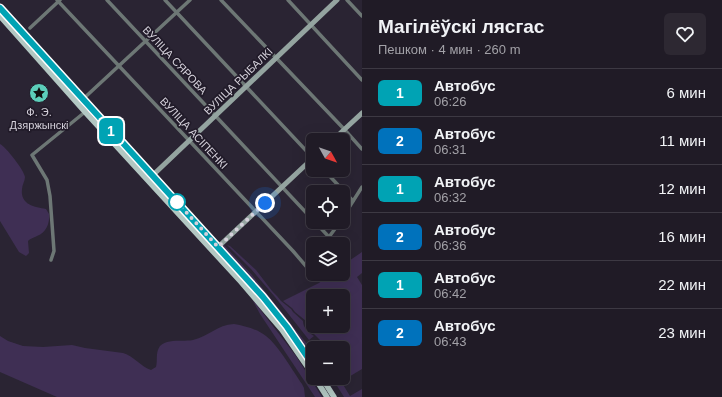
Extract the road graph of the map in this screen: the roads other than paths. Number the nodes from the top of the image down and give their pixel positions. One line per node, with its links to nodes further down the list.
1 (107, 0): 15 (street, ВУЛІЦА СЯРОВА)
2 (165, 0): 10 (street)
3 (190, 0): 10 (street)
4 (222, 0): 16 (street)
5 (288, 0): 13 (street)
6 (337, 0): 13 (street, ВУЛІЦА РЫБАЛКІ)
7 (347, 0): 12 (street)
8 (58, 1): 14 (street); 17 (street, ВУЛІЦА АСІПЕНКІ)
9 (0, 8): 20 (main road)
10 (176, 12): 15 (street); 19 (street)
11 (0, 16): 21 (main road)
12 (362, 16)
13 (311, 25): 16 (street, ВУЛІЦА РЫБАЛКІ); 18 (street)
14 (30, 28)
15 (145, 41): 17 (street); 23 (street, ВУЛІЦА СЯРОВА)
16 (276, 57): 19 (street, ВУЛІЦА РЫБАЛКІ); 24 (street)
17 (119, 66): 20 (street); 26 (street, ВУЛІЦА АСІПЕНКІ)
18 (362, 80)
19 (246, 87): 23 (street, ВУЛІЦА РЫБАЛКІ); 28 (street)
20 (82, 100): 30 (main road)
21 (85, 112): 42 (street); 45 (main road)
22 (362, 113): 24 (street)
23 (215, 116): 26 (street, ВУЛІЦА РЫБАЛКІ); 32 (street, ВУЛІЦА СЯРОВА)
24 (344, 129): 25 (street); 27 (street)
25 (340, 133)
26 (189, 141): 30 (street, ВУЛІЦА РЫБАЛКІ); 36 (street, ВУЛІЦА АСІПЕНКІ)
27 (362, 149)
28 (306, 151)
29 (306, 165): 32 (street)
30 (152, 176): 41 (main road)
31 (331, 177): 34 (street)
32 (282, 187): 36 (street); 37 (street, ВУЛІЦА СЯРОВА)
33 (362, 187): 34 (street)
34 (353, 201): 35 (street)
35 (350, 206)
36 (256, 212): 41 (street); 43 (street, ВУЛІЦА АСІПЕНКІ)
37 (306, 213)
38 (322, 229): 40 (street)
39 (335, 229): 40 (street)
40 (329, 237)
41 (218, 247): 44 (main road)
42 (51, 260)
43 (306, 266)
44 (306, 355)
45 (306, 365)
46 (319, 385): 48 (main road)
47 (326, 385): 49 (main road)
48 (327, 397)
49 (334, 397)

